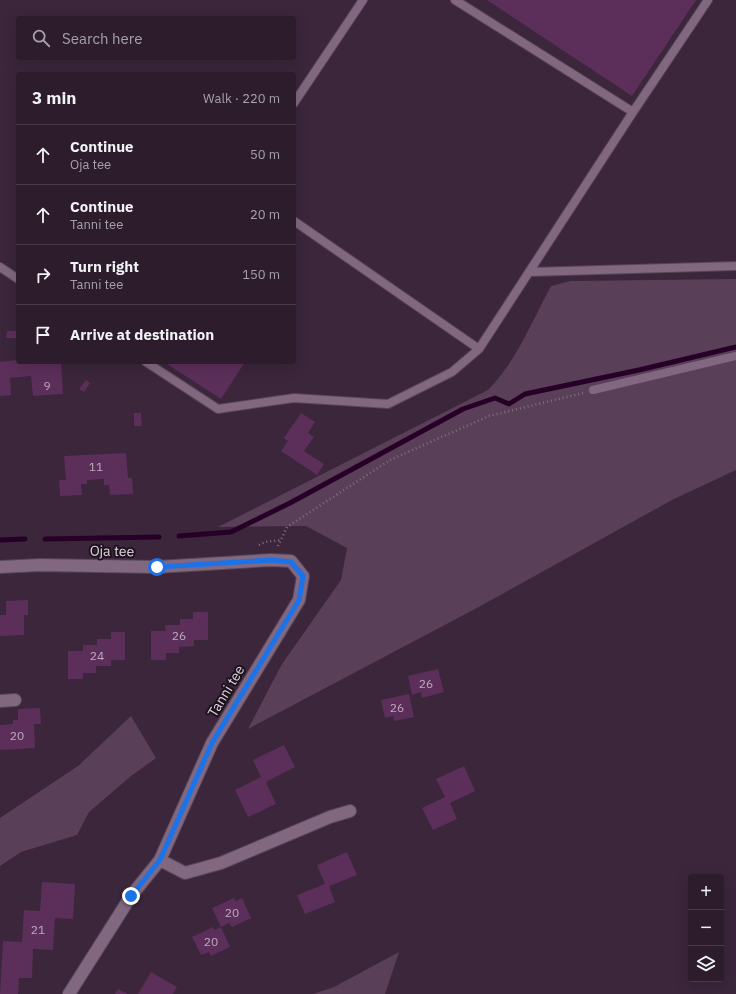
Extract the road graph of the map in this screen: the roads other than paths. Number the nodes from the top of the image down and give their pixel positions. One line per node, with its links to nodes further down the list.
1 (363, 0): 4 (lane)
2 (455, 0): 5 (lane)
3 (708, 0): 5 (lane)
4 (296, 100)
5 (633, 112): 9 (lane)
6 (296, 222): 11 (lane)
7 (736, 266): 9 (lane)
8 (0, 267): 10 (lane)
9 (530, 272): 11 (lane)
10 (16, 278)
11 (480, 349): 13 (lane)
12 (736, 356): 14 (lane)
13 (149, 364)
14 (593, 390)
15 (271, 560): 16 (street, Oja tee); 20 (street, Tanni tee)
16 (0, 567)
17 (15, 700): 18 (street)
18 (0, 701)
19 (350, 811): 20 (street)
20 (160, 860): 21 (street, Tanni tee)
21 (70, 994)

